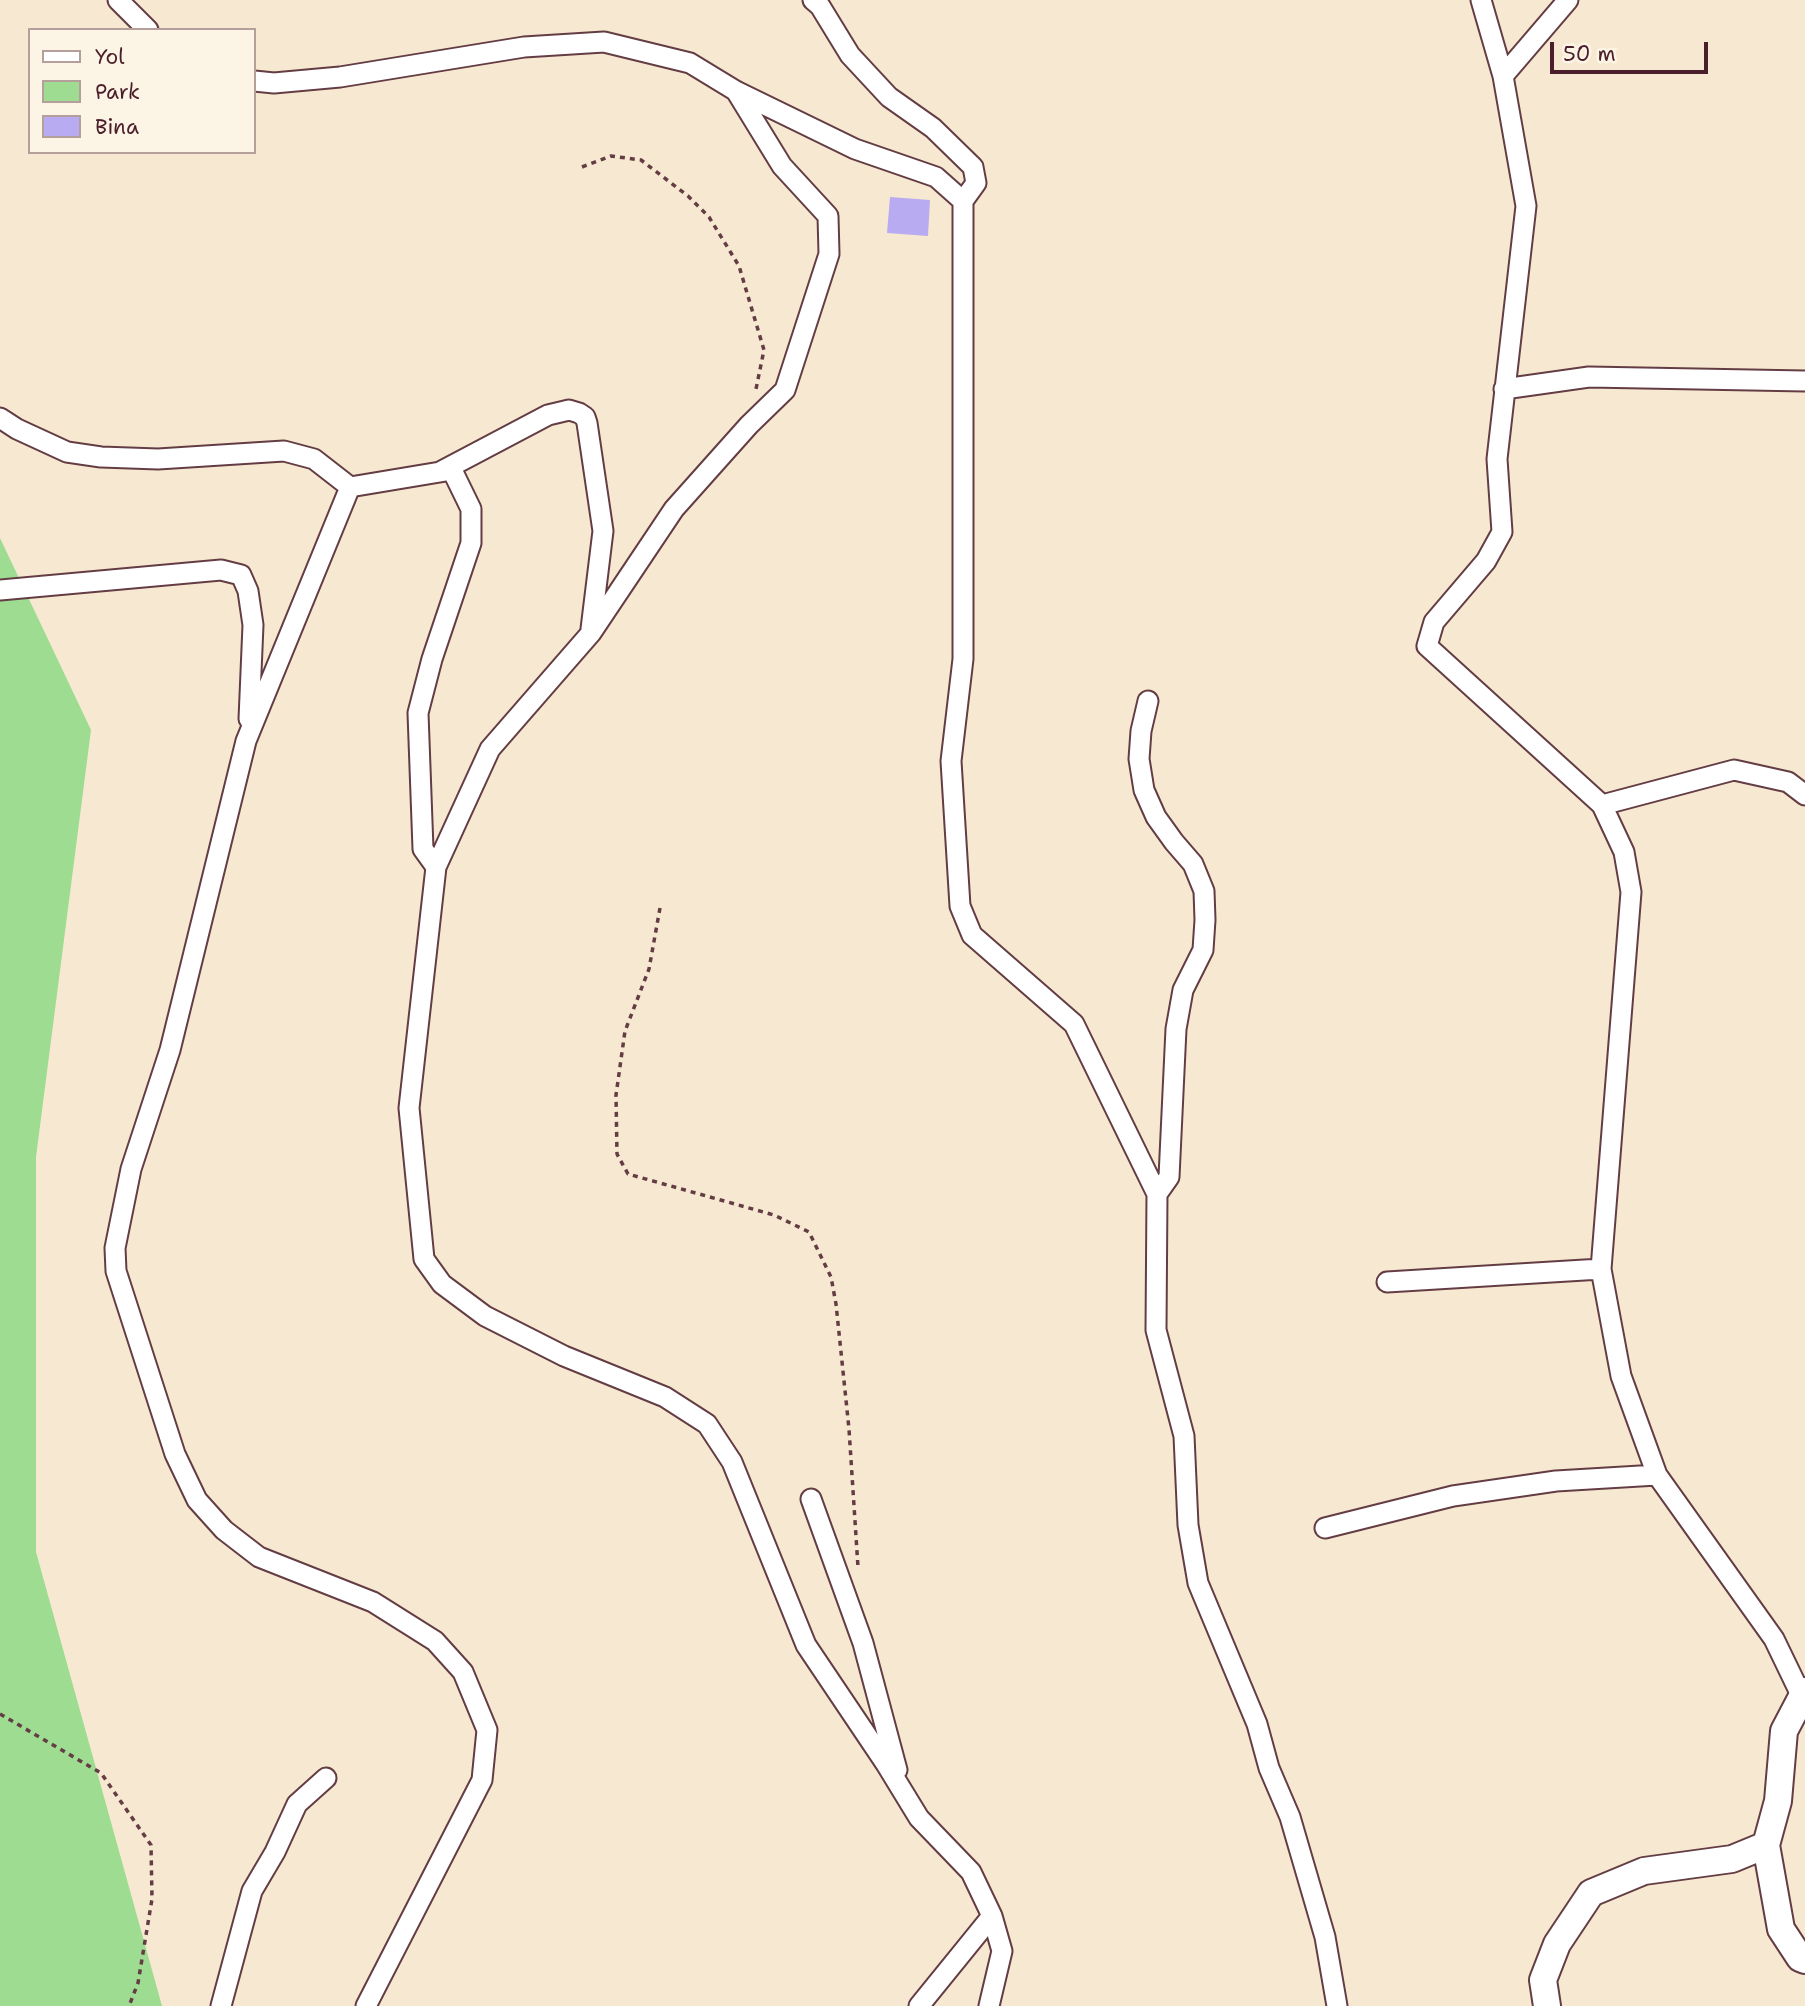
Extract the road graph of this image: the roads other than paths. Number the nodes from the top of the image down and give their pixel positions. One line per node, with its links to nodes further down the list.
1 (118, 0): 5 (street)
2 (813, 0): 9 (street)
3 (1481, 0): 6 (street)
4 (1568, 0): 6 (street)
5 (146, 28)
6 (1503, 76): 11 (street)
7 (256, 82): 8 (street)
8 (736, 91): 9 (street); 16 (street)
9 (963, 201): 22 (street)
10 (1805, 381): 11 (street)
11 (1504, 389): 20 (street)
12 (0, 418): 14 (street)
13 (440, 472): 14 (street); 16 (street); 21 (street)
14 (350, 487): 18 (street)
15 (0, 590): 18 (street)
16 (591, 634): 21 (street)
17 (1148, 701): 22 (street)
18 (249, 734): 35 (street)
19 (1805, 796): 20 (street)
20 (1602, 805): 23 (street)
21 (436, 867): 30 (street)
22 (1157, 1194): 38 (street)
23 (1601, 1269): 24 (street); 25 (street)
24 (1387, 1282)
25 (1657, 1475): 27 (street); 28 (street)
26 (811, 1499): 30 (street)
27 (1325, 1528)
28 (1803, 1694): 31 (street)
29 (326, 1778): 34 (street)
30 (903, 1792): 32 (street)
31 (1766, 1845): 33 (street); 39 (street)
32 (992, 1916): 36 (street); 37 (street)
33 (1805, 1960)
34 (221, 2006)
35 (366, 2006)
36 (919, 2006)
37 (989, 2006)
38 (1337, 2006)
39 (1548, 2006)

